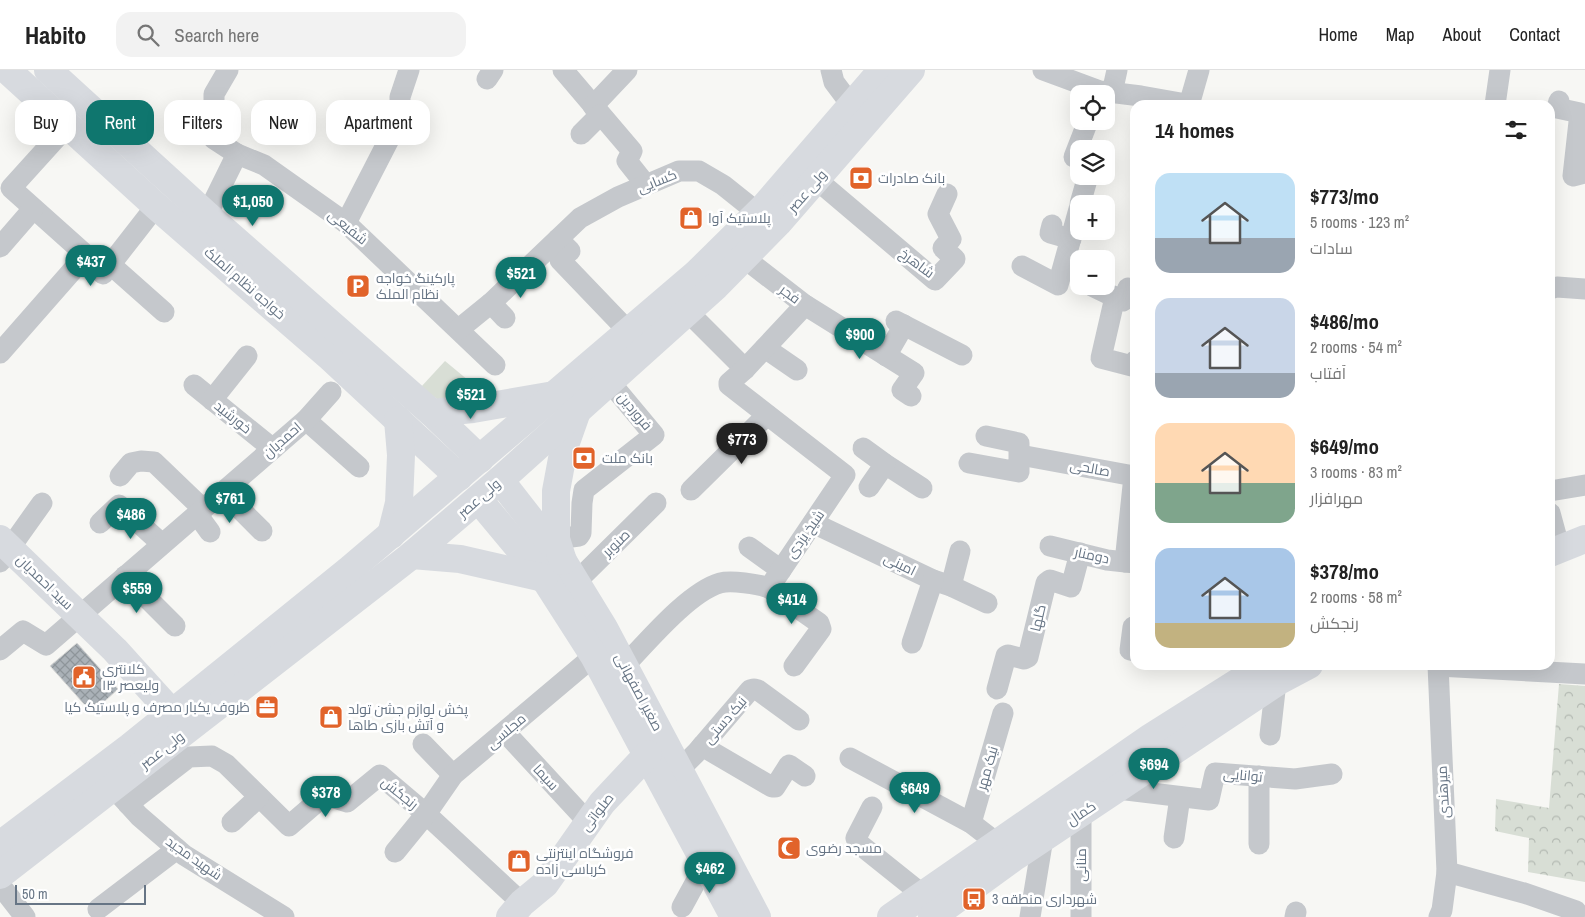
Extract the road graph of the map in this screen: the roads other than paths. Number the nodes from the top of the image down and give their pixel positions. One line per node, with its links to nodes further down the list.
1 (7, 70): 18 (main road, خواجه نظام الملک)
2 (48, 70): 17 (main road, خواجه نظام الملک)
3 (228, 70): 29 (street, شفیعی)
4 (409, 70): 38 (street)
5 (563, 70): 25 (street)
6 (627, 70): 25 (street)
7 (882, 70): 24 (main road, ولی عصر)
8 (912, 70): 31 (main road, ولی عصر)
9 (1043, 70): 14 (street)
10 (1117, 70): 15 (street)
11 (1199, 70): 21 (street)
12 (1500, 70): 22 (street)
13 (832, 76): 24 (street)
14 (1083, 85)
15 (1109, 85)
16 (1115, 94): 20 (street)
17 (78, 97): 19 (main road); 37 (main road, خواجه نظام الملک)
18 (41, 100)
19 (76, 100)
20 (1163, 100)
21 (1191, 100)
22 (1496, 100)
23 (1558, 100): 30 (street)
24 (852, 106): 36 (main road, ولی عصر)
25 (596, 110): 27 (street); 32 (street)
26 (76, 132): 34 (main road, خواجه نظام الملک)
27 (581, 134)
28 (45, 145): 35 (street)
29 (237, 154): 37 (street); 38 (street, شفیعی)
30 (1579, 175)
31 (817, 180): 33 (street, شاهرخ); 44 (main road, ولی عصر)
32 (646, 185): 36 (street, کسایی); 40 (street, کسایی)
33 (947, 194)
34 (156, 206): 45 (street); 75 (main road, خواجه نظام الملک)
35 (33, 209): 42 (street); 43 (street)
36 (758, 213): 55 (main road, ولی عصر)
37 (207, 215): 72 (main road, خواجه نظام الملک)
38 (346, 223): 54 (street, شفیعی)
39 (1052, 225): 41 (street)
40 (558, 239): 54 (street, کسایی); 55 (street)
41 (1070, 239)
42 (0, 248)
43 (86, 256): 45 (street); 57 (street)
44 (744, 258): 51 (street, فجر); 53 (main road, ولی عصر)
45 (111, 265): 52 (street)
46 (1022, 266): 47 (street)
47 (1070, 276)
48 (1555, 287): 49 (street)
49 (1585, 289)
50 (1125, 294): 62 (street)
51 (806, 305): 56 (street); 60 (street, فجر)
52 (164, 312)
53 (688, 312): 63 (street); 65 (main road, ولی عصر)
54 (459, 329): 61 (street, شفیعی)
55 (629, 332): 68 (main road, ولی عصر)
56 (765, 348): 63 (street); 64 (street)
57 (0, 353)
58 (962, 355): 60 (street)
59 (247, 356): 70 (street)
60 (886, 356): 69 (street, فجر)
61 (495, 365)
62 (1130, 365)
63 (745, 369): 73 (street)
64 (797, 370)
65 (610, 381): 71 (main road, ولی عصر); 115 (street, فروردین)
66 (194, 385): 70 (street, خورشید)
67 (331, 392): 74 (street, احمدیان)
68 (554, 395): 72 (main road); 79 (main road, ولی عصر)
69 (911, 396)
70 (212, 400): 77 (street, خورشید)
71 (576, 411): 87 (main road, ولی عصر); 115 (main road)
72 (432, 413): 79 (main road, خواجه نظام الملک)
73 (767, 415): 83 (street); 91 (street)
74 (306, 420): 77 (street, احمدیان); 82 (street)
75 (398, 420): 86 (main road, خواجه نظام الملک); 104 (main road)
76 (986, 436): 78 (street)
77 (273, 448): 93 (street, احمدیان)
78 (1020, 455): 80 (street); 84 (street, صالحی)
79 (480, 459): 86 (main road, ولی عصر); 87 (main road, خواجه نظام الملک)
80 (969, 463)
81 (885, 464): 83 (street, شیخ یزدی); 89 (street); 90 (street)
82 (359, 467)
83 (845, 475): 99 (street, شیخ یزدی)
84 (1130, 475)
85 (120, 476): 97 (street)
86 (459, 478): 94 (main road, خواجه نظام الملک); 104 (main road, ولی عصر)
87 (500, 480): 94 (main road, ولی عصر); 115 (main road, صغیر اصفهانی)
88 (1585, 485): 92 (street)
89 (869, 487)
90 (922, 488)
91 (691, 490)
92 (1555, 490)
93 (223, 492): 97 (street, احمدیان); 101 (street)
94 (478, 499): 113 (main road, ولی عصر); 115 (main road, صغیر اصفهانی)
95 (42, 502): 110 (street)
96 (656, 503): 115 (street, صنوبر)
97 (200, 511): 102 (street); 107 (street, احمدیان)
98 (100, 523): 107 (street)
99 (813, 523): 116 (street, شیخ یزدی); 118 (street, امینی)
100 (1585, 524): 103 (main road)
101 (262, 531)
102 (210, 532)
103 (1555, 533)
104 (391, 535): 134 (main road, ولی عصر)
105 (1555, 535): 106 (main road)
106 (1585, 540)
107 (162, 544): 117 (street, احمدیان)
108 (1050, 546): 112 (street, دومنار)
109 (749, 547): 116 (street)
110 (4, 550): 121 (main road, سید احمدیان)
111 (960, 551): 118 (street)
112 (1080, 553): 114 (street, دومنار); 133 (street, گلها)
113 (412, 555): 115 (main road); 149 (main road, ولی عصر)
114 (1130, 562)
115 (560, 565): 125 (main road, صغیر اصفهانی); 126 (main road, صغیر اصفهانی)
116 (781, 570): 119 (street, شیخ یزدی)
117 (125, 576): 121 (street, احمدیان); 122 (street)
118 (942, 583): 120 (street, امینی); 123 (street)
119 (769, 588): 126 (street); 127 (street)
120 (987, 603)
121 (80, 616): 124 (street, احمدیان); 134 (main road, سید احمدیان)
122 (175, 626)
123 (912, 643)
124 (0, 650)
125 (594, 656): 137 (street, مجلسی); 141 (main road, صغیر اصفهانی)
126 (625, 665): 143 (main road, صغیر اصفهانی)
127 (794, 666)
128 (1284, 670): 132 (main road, کمال)
129 (1438, 670): 166 (street, میرهندی)
130 (1512, 670): 131 (street)
131 (1585, 674)
132 (1259, 675): 138 (street); 148 (main road, کمال); 160 (main road, کمال)
133 (997, 689)
134 (172, 713): 162 (main road, ولی عصر)
135 (1003, 713): 157 (street, نیک مهر)
136 (798, 720): 140 (street, نیک دستی)
137 (505, 732): 145 (street, مجلسی); 156 (street, سیما)
138 (1270, 734)
139 (423, 744): 145 (street)
140 (702, 746): 143 (street, نیک دستی); 146 (street)
141 (648, 754): 156 (main road, صلواتی); 165 (main road, صغیر اصفهانی)
142 (850, 758): 157 (street)
143 (679, 770): 177 (main road, صغیر اصفهانی)
144 (1332, 774): 147 (street, توانایی)
145 (453, 775): 154 (street, مجلسی)
146 (804, 776)
147 (1259, 776): 150 (street, توانایی); 161 (street)
148 (1118, 788): 150 (street, توانایی); 153 (main road, کمال)
149 (121, 796): 151 (street, رنجکش); 163 (street, شهید مجید); 167 (main road, ولی عصر)
150 (1180, 796): 159 (street)
151 (259, 797): 154 (street, رنجکش); 155 (street)
152 (872, 807): 172 (street)
153 (1081, 812): 158 (main road, کمال); 180 (street, منانی)
154 (426, 814): 164 (street, مجلسی); 171 (street, رنجکش)
155 (232, 822)
156 (588, 822): 171 (main road, صلواتی)
157 (971, 823): 160 (street)
158 (1043, 838): 172 (main road, کمال); 179 (street)
159 (1174, 838)
160 (997, 843): 172 (main road, کمال)
161 (1259, 844)
162 (0, 845)
163 (177, 849): 170 (street); 174 (street, شهید مجید)
164 (395, 852)
165 (706, 863): 169 (street); 176 (main road, صغیر اصفهانی)
166 (1447, 872): 173 (street); 181 (street, میرهندی)
167 (0, 875)
168 (0, 885): 175 (street)
169 (682, 907)
170 (98, 909)
171 (516, 910)
172 (938, 910): 178 (main road, کمال)
173 (1576, 911)
174 (276, 915)
175 (25, 917)
176 (734, 917)
177 (756, 917)
178 (891, 917)
179 (1030, 917)
180 (1081, 917)
181 (1439, 917)

